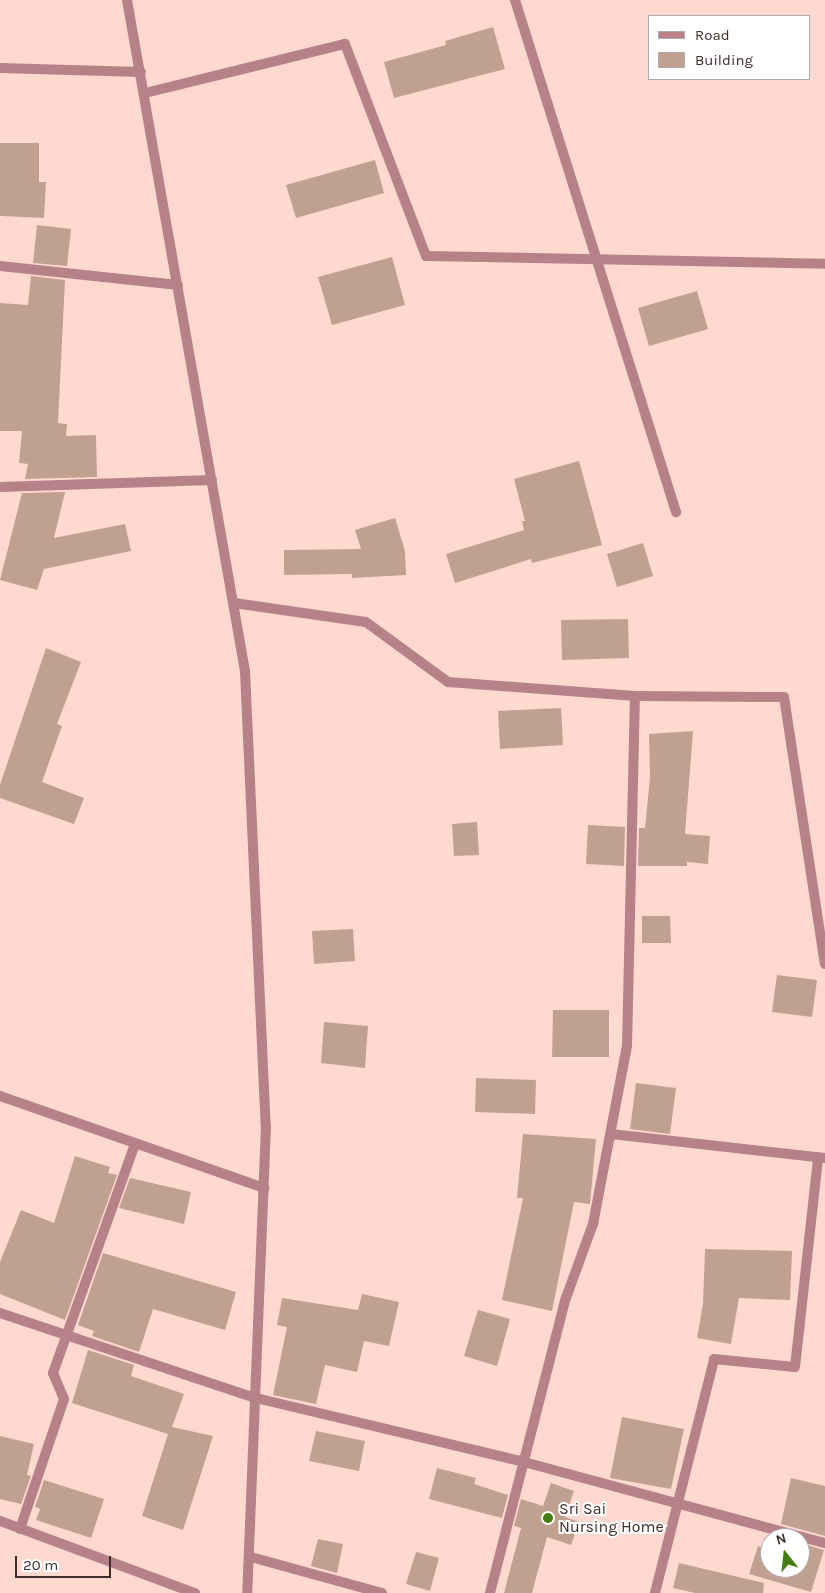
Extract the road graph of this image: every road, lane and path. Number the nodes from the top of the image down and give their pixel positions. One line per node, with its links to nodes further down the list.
1 (127, 0): 4 (street)
2 (515, 0): 6 (street)
3 (0, 68): 4 (street)
4 (141, 72): 5 (street)
5 (145, 93): 6 (street); 9 (street)
6 (597, 260): 7 (street); 12 (street)
7 (825, 264)
8 (0, 266): 9 (street)
9 (178, 285): 10 (street)
10 (212, 480): 11 (street); 13 (street)
11 (0, 486)
12 (676, 512)
13 (234, 603): 14 (street); 20 (street)
14 (635, 696): 15 (street); 17 (street)
15 (825, 964)
16 (0, 1096): 18 (street)
17 (611, 1134): 19 (street); 24 (street)
18 (135, 1144): 20 (street); 22 (street)
19 (821, 1158): 25 (street)
20 (264, 1188): 23 (street)
21 (0, 1314): 22 (street)
22 (67, 1336): 23 (street); 27 (street)
23 (256, 1398): 24 (street); 29 (street)
24 (524, 1462): 25 (street); 33 (street)
25 (677, 1502): 28 (street); 34 (street)
26 (0, 1521): 27 (street)
27 (20, 1528): 30 (street)
28 (825, 1543)
29 (251, 1557): 31 (street); 32 (street)
30 (194, 1593)
31 (247, 1593)
32 (382, 1593)
33 (490, 1593)
34 (654, 1593)

